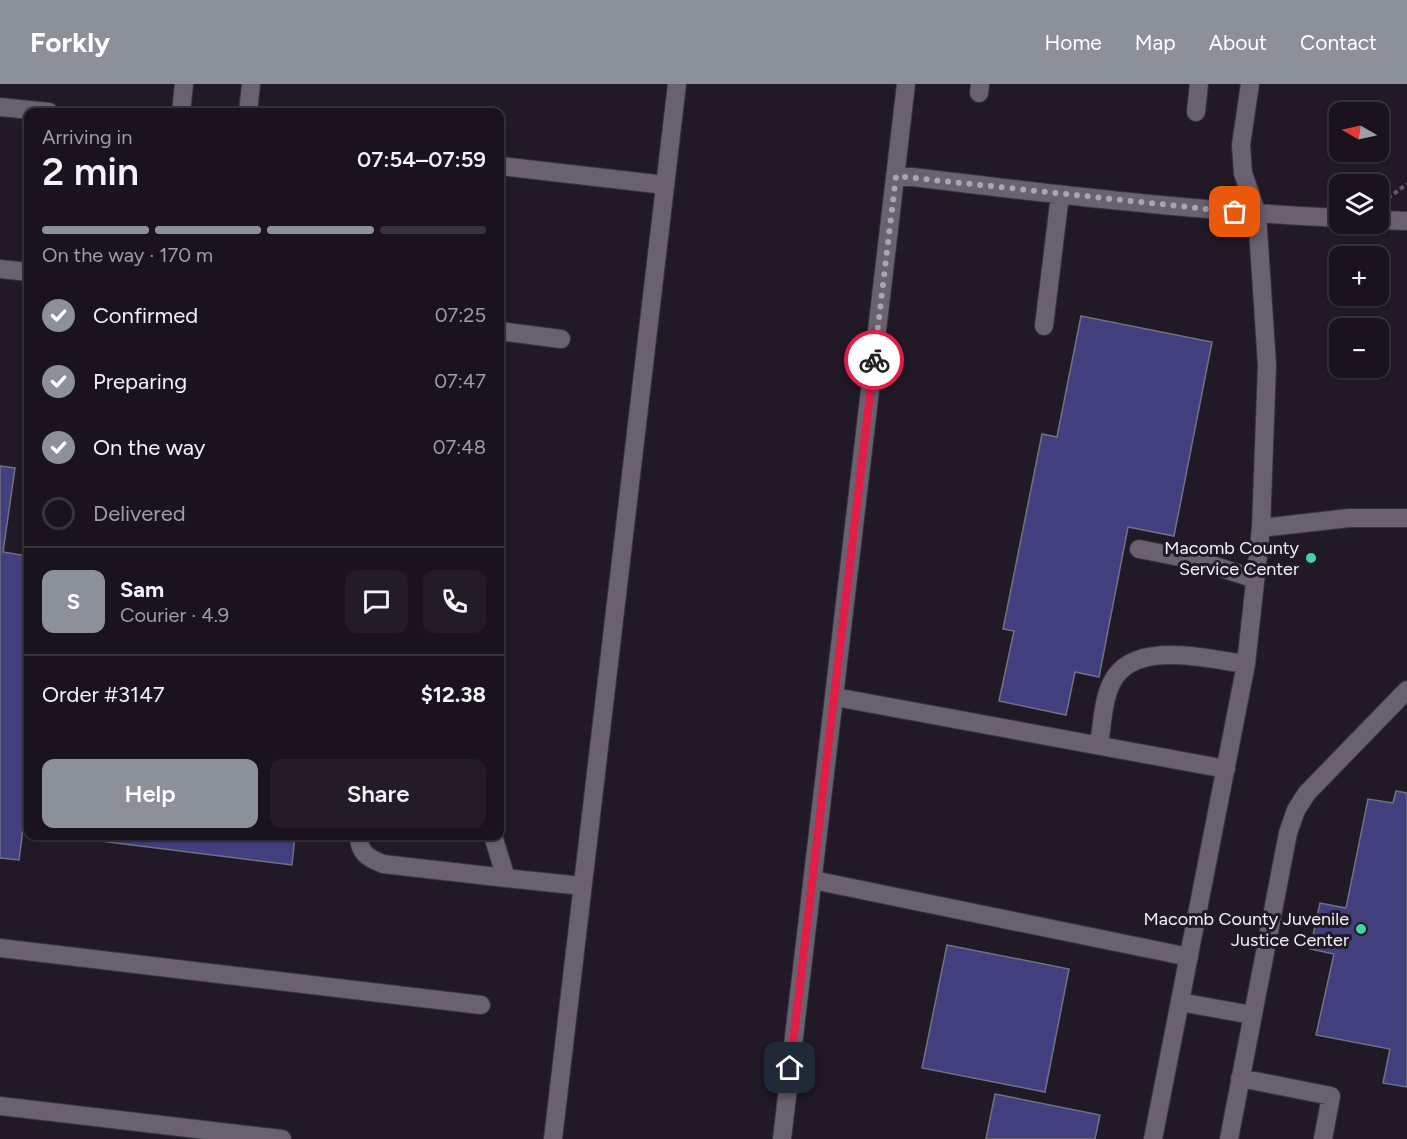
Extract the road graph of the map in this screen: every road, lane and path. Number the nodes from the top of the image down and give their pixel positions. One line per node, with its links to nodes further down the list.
1 (184, 84): 8 (street)
2 (251, 84): 9 (street)
3 (677, 84): 15 (street)
4 (906, 84): 13 (street)
5 (1198, 84): 11 (street)
6 (1250, 84): 18 (street)
7 (0, 107): 10 (street)
8 (181, 108)
9 (248, 108)
10 (24, 109)
11 (1196, 112)
12 (504, 166): 15 (street)
13 (896, 176): 16 (street); 33 (street)
14 (1407, 184): 17 (path)
15 (665, 185): 40 (street)
16 (1060, 195): 18 (street); 24 (street)
17 (1389, 198)
18 (1257, 214): 19 (street); 28 (street)
19 (1329, 217)
20 (1389, 220): 21 (street)
21 (1407, 221)
22 (0, 269): 23 (street)
23 (24, 272)
24 (1044, 326)
25 (504, 332): 26 (street)
26 (561, 339)
27 (1407, 518): 28 (street)
28 (1261, 528): 30 (street)
29 (1139, 549): 30 (street)
30 (1255, 579): 31 (street)
31 (1246, 664): 34 (street); 35 (street)
32 (1407, 690): 45 (street)
33 (835, 697): 34 (street); 39 (street)
34 (1099, 745): 35 (street)
35 (1226, 769): 42 (street)
36 (359, 840): 38 (street)
37 (494, 840): 38 (street)
38 (506, 878): 40 (street)
39 (813, 880): 42 (street); 51 (street)
40 (582, 886): 50 (street)
41 (0, 948): 44 (street)
42 (1189, 957): 43 (street)
43 (1180, 1002): 45 (street); 52 (street)
44 (481, 1005)
45 (1252, 1015): 46 (street)
46 (1240, 1078): 53 (street); 54 (street)
47 (0, 1106): 48 (street)
48 (243, 1137): 49 (street)
49 (282, 1139)
50 (553, 1139)
51 (782, 1139)
52 (1153, 1139)
53 (1229, 1139)
54 (1323, 1139)

